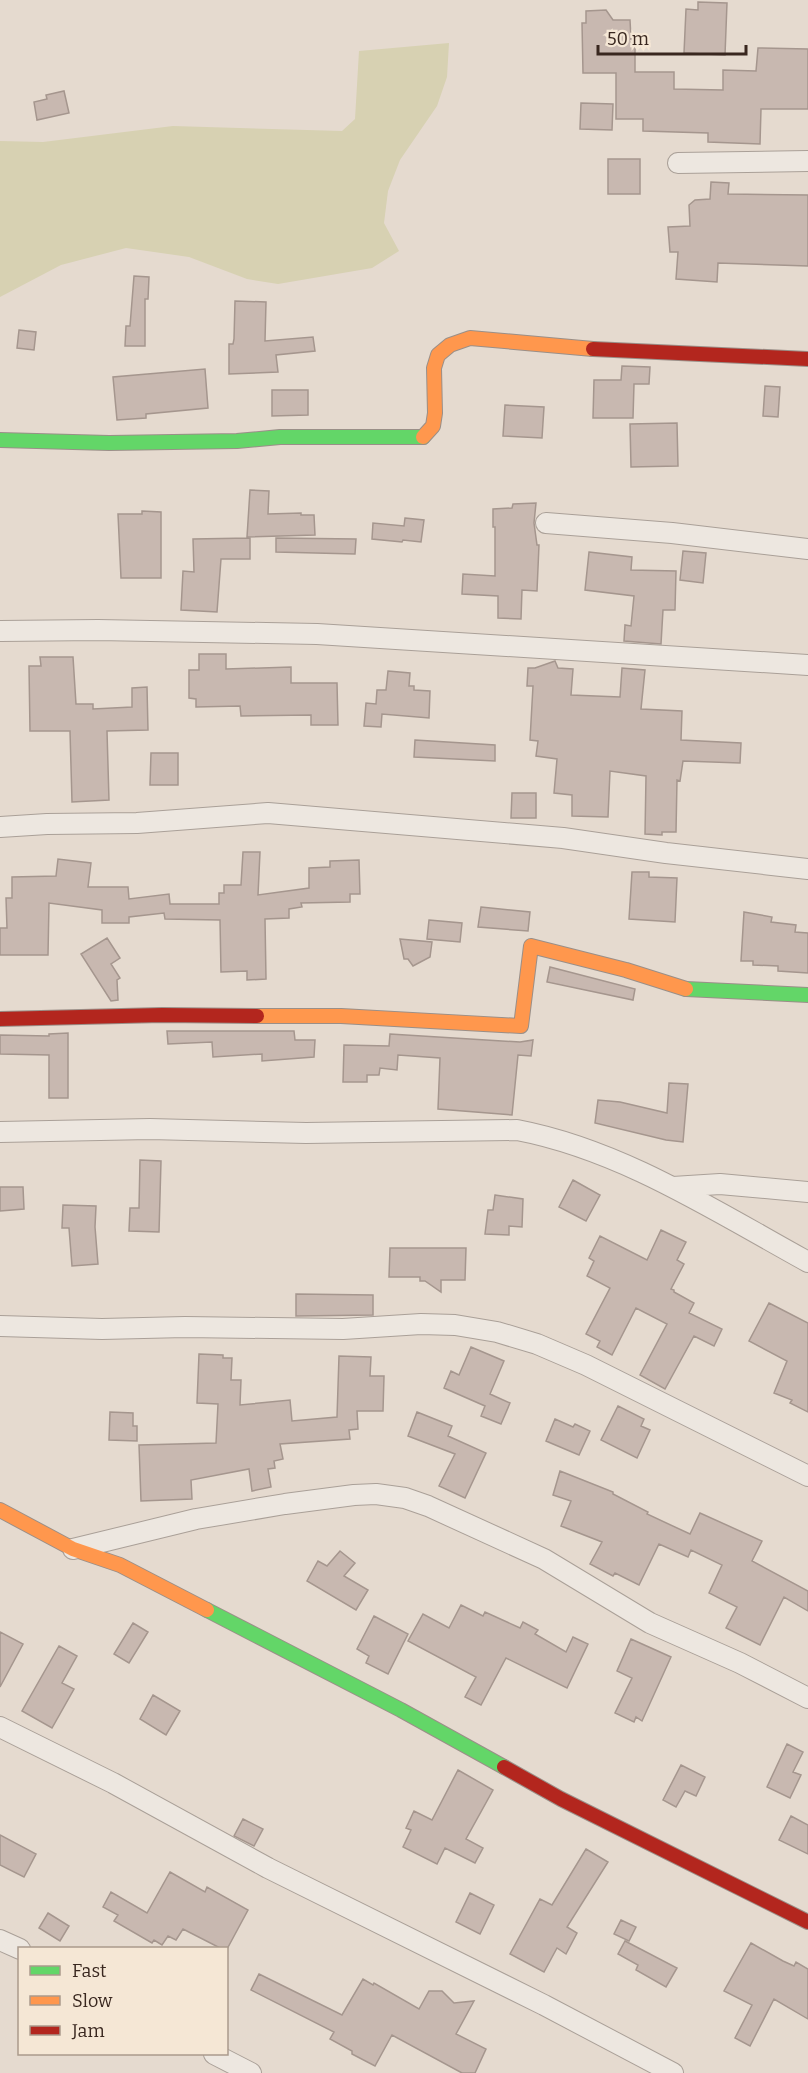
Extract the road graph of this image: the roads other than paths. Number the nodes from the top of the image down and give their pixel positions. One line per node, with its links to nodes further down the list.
1 (808, 161): 2 (street)
2 (678, 163)
3 (808, 358): 4 (street)
4 (0, 440)
5 (546, 523): 6 (street)
6 (808, 549)
7 (0, 631): 8 (street)
8 (808, 665)
9 (0, 827): 10 (street)
10 (808, 869)
11 (808, 996): 12 (street)
12 (0, 1019)
13 (0, 1132): 14 (street)
14 (673, 1187): 15 (street); 16 (street)
15 (808, 1192)
16 (808, 1262)
17 (0, 1326): 18 (street)
18 (808, 1476)
19 (0, 1510): 20 (street)
20 (74, 1549): 21 (street); 23 (street)
21 (808, 1698)
22 (0, 1727): 28 (street)
23 (808, 1922)
24 (0, 1940): 25 (street)
25 (18, 1948)
26 (216, 2055): 27 (street)
27 (251, 2073)
28 (673, 2073)

